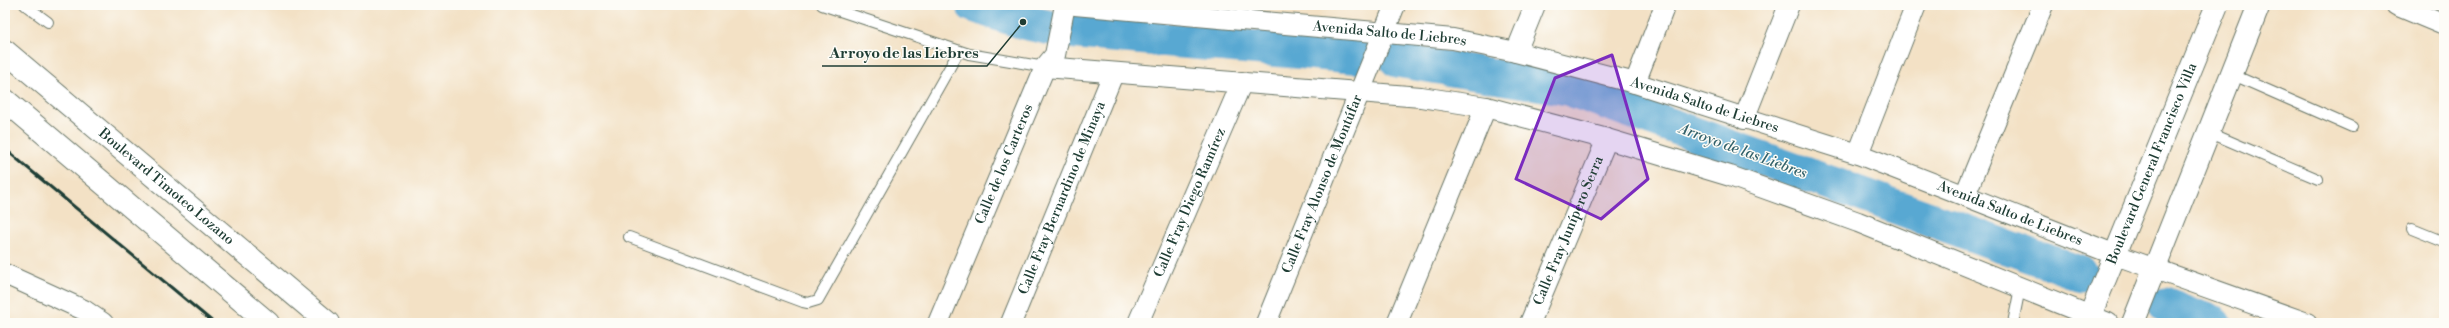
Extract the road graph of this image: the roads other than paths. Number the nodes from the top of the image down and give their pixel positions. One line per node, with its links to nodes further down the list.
1 (25, 5): 15 (lane)
2 (822, 5): 19 (lane)
3 (1395, 5): 17 (street, Calle Fray Alonso de Montúfar)
4 (1535, 5): 20 (street)
5 (1665, 5): 25 (street)
6 (1789, 5): 29 (street)
7 (1916, 5): 33 (street)
8 (2043, 5): 35 (street)
9 (2217, 5): 39 (main road, Boulevard General Francisco Villa)
10 (2260, 5): 23 (main road)
11 (2396, 5): 16 (street)
12 (1145, 8): 13 (street, Avenida Salto de Liebres); 14 (street, Avenida Salto de Liebres)
13 (1067, 9): 21 (street, Calle de los Carteros)
14 (1272, 14): 17 (street, Avenida Salto de Liebres)
15 (48, 22)
16 (2444, 25)
17 (1381, 39): 20 (street, Avenida Salto de Liebres); 26 (street, Calle Fray Alonso de Montúfar)
18 (5, 51): 47 (main road, Boulevard Timoteo Lozano)
19 (959, 51): 21 (lane); 37 (lane)
20 (1516, 52): 25 (street, Avenida Salto de Liebres)
21 (1050, 61): 22 (street); 48 (street, Calle de los Carteros)
22 (1113, 74): 24 (street); 49 (street, Calle Fray Bernardino de Minaya)
23 (2231, 74): 30 (lane); 31 (main road)
24 (1242, 82): 26 (street); 50 (street, Calle Fray Diego Ramírez)
25 (1635, 83): 29 (street, Avenida Salto de Liebres)
26 (1363, 88): 28 (street); 51 (street, Calle Fray Alonso de Montúfar)
27 (5, 100): 46 (main road)
28 (1486, 107): 32 (street); 52 (street)
29 (1744, 119): 33 (street, Avenida Salto de Liebres)
30 (2352, 127)
31 (2208, 132): 34 (lane); 41 (main road)
32 (1607, 140): 42 (street); 53 (street, Calle Fray Junípero Serra)
33 (1858, 154): 35 (street, Avenida Salto de Liebres)
34 (2318, 179)
35 (1965, 195): 39 (street, Avenida Salto de Liebres)
36 (2412, 229): 38 (lane)
37 (629, 237)
38 (2444, 242)
39 (2113, 262): 41 (street, Avenida Salto de Liebres); 43 (main road, Boulevard General Francisco Villa)
40 (5, 274): 45 (street)
41 (2152, 275): 44 (main road); 55 (street, Avenida Salto de Liebres)
42 (2020, 288): 43 (street); 54 (lane)
43 (2095, 316)
44 (2134, 322)
45 (103, 323)
46 (268, 323)
47 (328, 323)
48 (938, 323)
49 (1011, 323)
50 (1138, 323)
51 (1266, 323)
52 (1397, 323)
53 (1530, 323)
54 (2013, 323)
55 (2307, 323)

